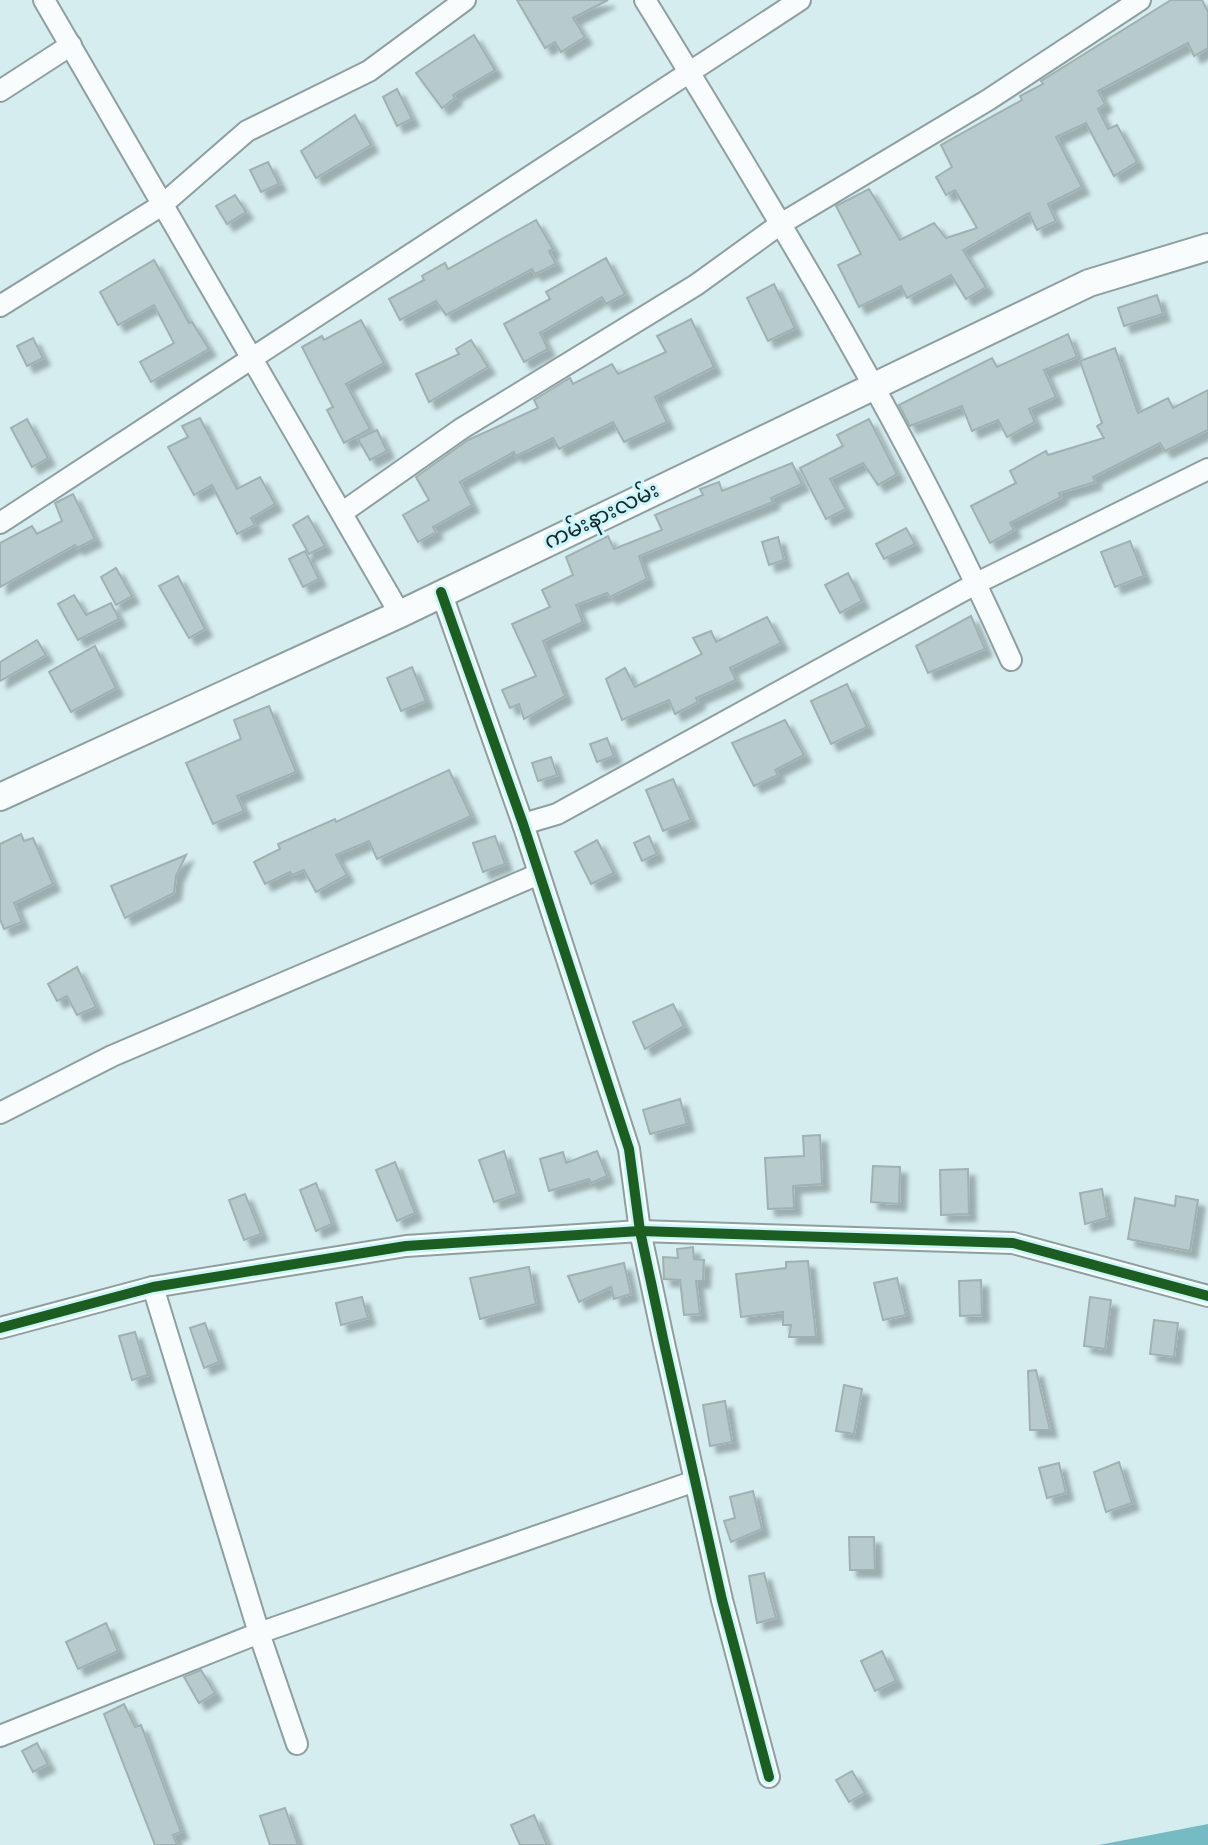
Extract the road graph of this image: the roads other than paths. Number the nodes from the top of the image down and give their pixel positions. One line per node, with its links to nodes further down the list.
1 (44, 0): 6 (street)
2 (465, 0): 9 (street)
3 (645, 0): 7 (street)
4 (800, 0): 7 (street)
5 (1140, 0): 10 (street)
6 (71, 45): 8 (street); 9 (street)
7 (689, 71): 10 (street); 13 (street)
8 (0, 91)
9 (162, 205): 12 (street); 13 (street)
10 (779, 225): 14 (street); 16 (street)
11 (1208, 247): 14 (main road, ကမ်းနားလမ်း)
12 (0, 306)
13 (255, 359): 16 (street); 17 (street)
14 (873, 384): 18 (street); 19 (main road, ကမ်းနားလမ်း)
15 (1208, 469): 18 (street)
16 (343, 512): 20 (street)
17 (0, 523)
18 (977, 583): 21 (street); 23 (street)
19 (441, 592): 20 (main road, ကမ်းနားလမ်း); 23 (street)
20 (400, 614): 22 (main road, ကမ်းနားလမ်း)
21 (1011, 660)
22 (0, 797)
23 (523, 824): 24 (street)
24 (539, 874): 25 (street); 26 (street)
25 (0, 1113)
26 (640, 1231): 27 (street); 28 (street); 30 (street)
27 (153, 1287): 29 (street); 31 (street)
28 (1208, 1296)
29 (0, 1328)
30 (695, 1481): 31 (street); 34 (street)
31 (259, 1633): 32 (street); 33 (street)
32 (0, 1736)
33 (297, 1744)
34 (769, 1777)

